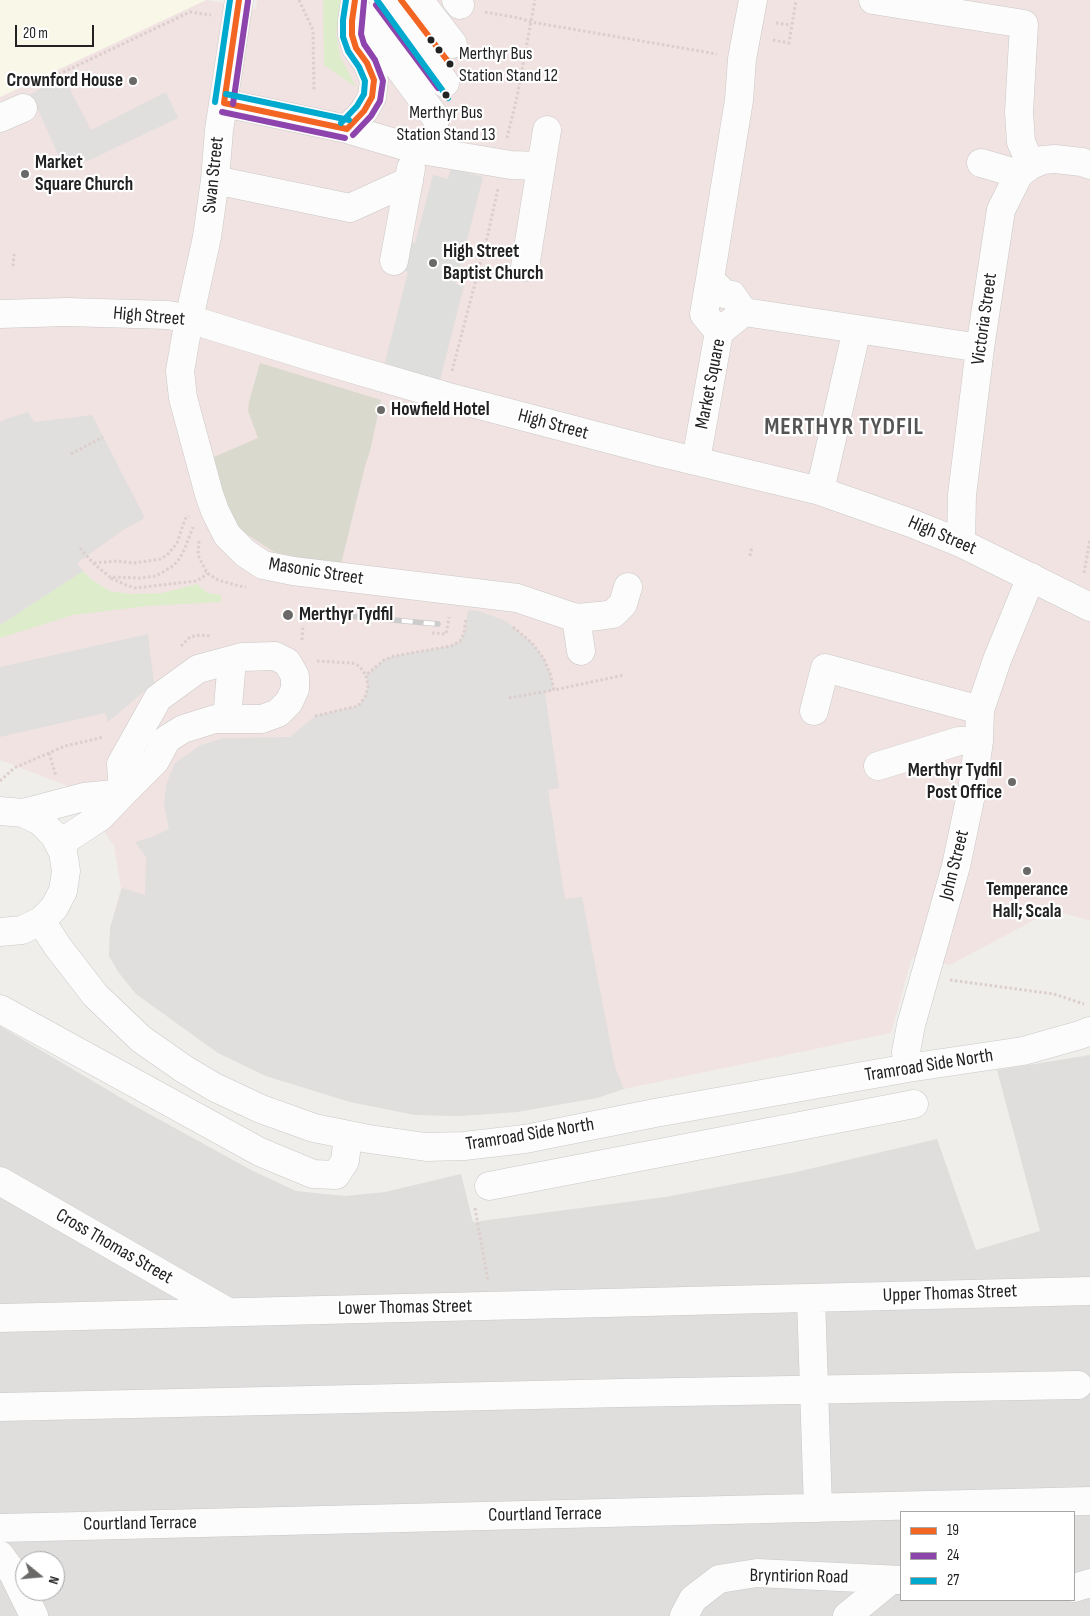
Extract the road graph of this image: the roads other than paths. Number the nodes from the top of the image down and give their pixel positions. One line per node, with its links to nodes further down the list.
1 (383, 0): 8 (street)
2 (402, 0): 8 (street)
3 (419, 0): 8 (street)
4 (753, 0): 21 (street)
5 (873, 0): 16 (street)
6 (358, 2): 8 (street); 10 (street)
7 (238, 10): 9 (street, Swan Street)
8 (451, 45)
9 (224, 103): 10 (street); 17 (street, Swan Street)
10 (346, 129): 12 (street)
11 (547, 130): 15 (street)
12 (415, 149): 15 (street); 18 (street)
13 (981, 163): 16 (street)
14 (1090, 165): 16 (street)
15 (542, 166): 20 (street)
16 (1025, 170): 27 (street, Victoria Street)
17 (215, 180): 18 (street); 24 (street, Swan Street)
18 (409, 181): 19 (street)
19 (394, 261)
20 (525, 267)
21 (717, 286): 22 (street); 26 (street)
22 (744, 312): 25 (street); 26 (street, Market Square)
23 (0, 314): 24 (street, High Street)
24 (189, 319): 28 (street, High Street); 34 (street, Masonic Street)
25 (857, 329): 27 (street); 29 (street)
26 (719, 332): 28 (street, Market Square)
27 (980, 348): 30 (street, Victoria Street)
28 (696, 460): 29 (street, High Street)
29 (820, 491): 30 (street, High Street)
30 (961, 543): 31 (street, High Street)
31 (1031, 576): 33 (street, High Street); 37 (street, John Street)
32 (628, 588): 34 (street, Masonic Street)
33 (1084, 604)
34 (576, 618): 35 (street)
35 (581, 651)
36 (232, 660): 39 (street); 39 (street); 42 (street)
37 (980, 710): 38 (street); 40 (street, John Street)
38 (814, 711)
39 (227, 719): 42 (street)
40 (979, 741): 41 (street); 49 (street, John Street)
41 (878, 766)
42 (123, 793): 43 (street); 44 (street)
43 (11, 812): 44 (street)
44 (59, 844): 45 (street)
45 (41, 921): 46 (street); 52 (street, Tramroad Side North)
46 (0, 932)
47 (0, 1009): 52 (street)
48 (1090, 1031): 49 (street, Tramroad Side North)
49 (908, 1068): 50 (street, Tramroad Side North)
50 (733, 1099): 52 (street, Tramroad Side North); 53 (street)
51 (914, 1104): 53 (street)
52 (348, 1135)
53 (740, 1136): 55 (street)
54 (0, 1181): 58 (street, Cross Thomas Street)
55 (481, 1194)
56 (1090, 1291): 57 (street, Upper Thomas Street)
57 (811, 1298): 58 (street, Lower Thomas Street); 61 (street)
58 (228, 1312): 59 (street, Lower Thomas Street)
59 (0, 1318)
60 (1078, 1385): 61 (street)
61 (814, 1390): 62 (street); 64 (street)
62 (0, 1407)
63 (1090, 1501): 64 (street, Courtland Terrace)
64 (818, 1508): 65 (street, Courtland Terrace)
65 (0, 1528)
66 (0, 1555): 70 (street)
67 (896, 1580): 71 (street, Bryntirion Road); 72 (street)
68 (1090, 1583): 69 (street)
69 (1075, 1588)
70 (34, 1616)
71 (684, 1616)
72 (847, 1616)

